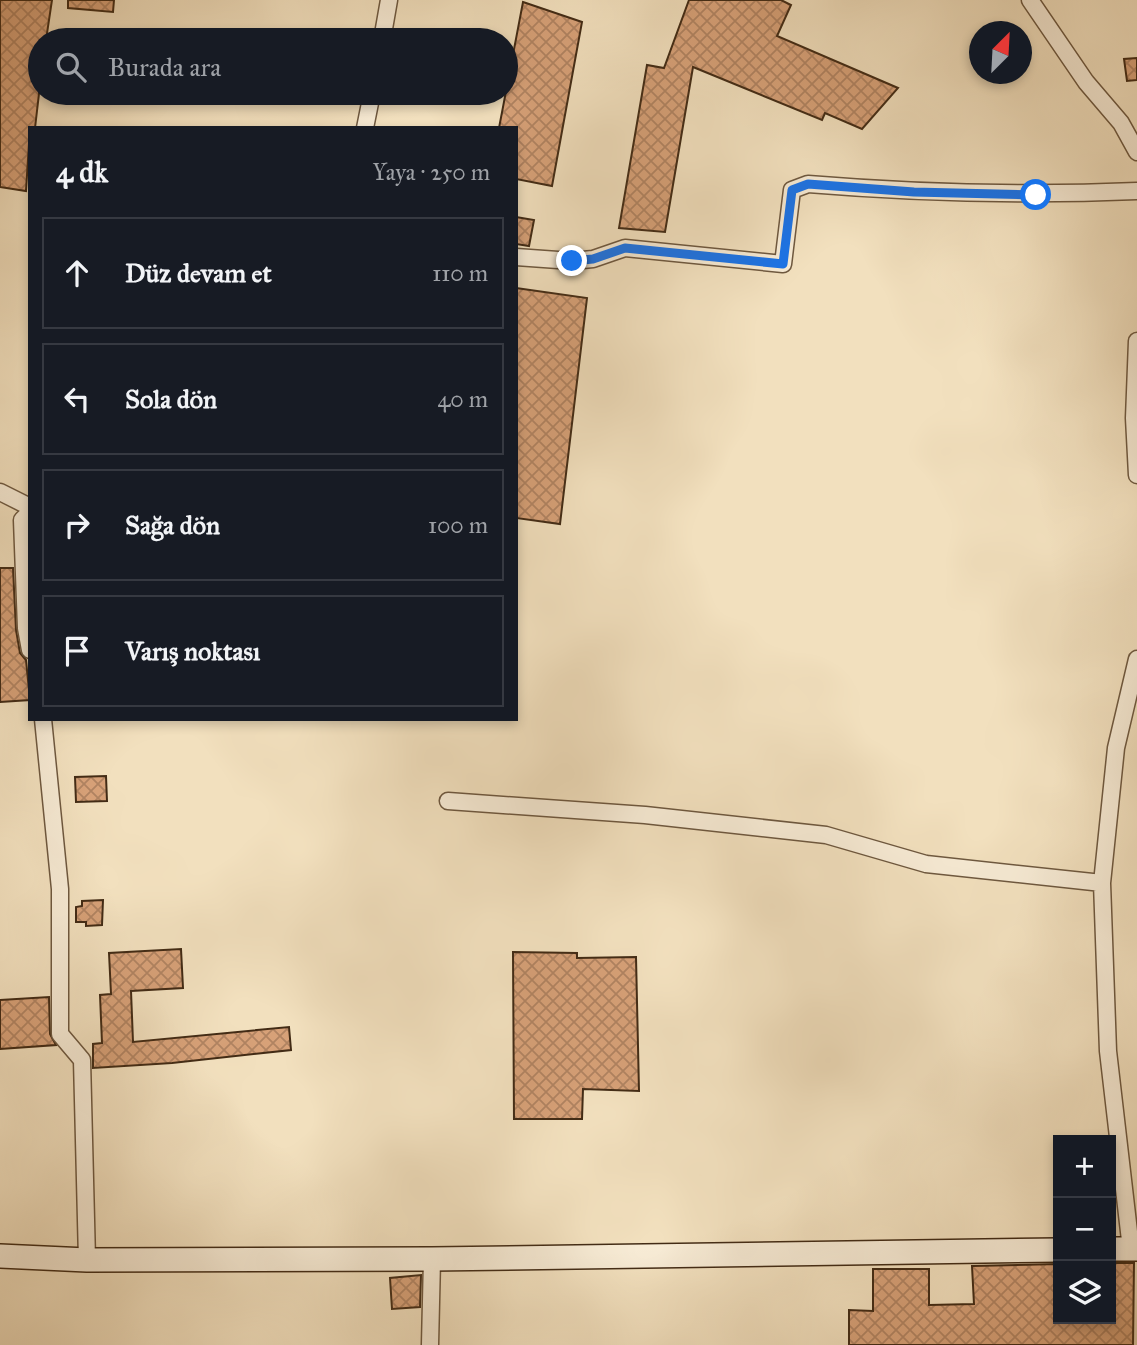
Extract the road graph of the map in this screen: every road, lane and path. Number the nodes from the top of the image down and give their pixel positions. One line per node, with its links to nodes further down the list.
1 (389, 0): 3 (street)
2 (1030, 0): 6 (street)
3 (384, 28)
4 (370, 105): 5 (street)
5 (365, 126)
6 (1137, 152)
7 (1137, 191): 8 (street)
8 (518, 257)
9 (1137, 341): 10 (street)
10 (1137, 475)
11 (0, 492): 12 (street)
12 (28, 509)
13 (28, 512): 14 (street)
14 (28, 639)
15 (1137, 659): 18 (street)
16 (43, 721): 23 (street)
17 (448, 801): 18 (street)
18 (1102, 883): 19 (street)
19 (1126, 1249)
20 (1053, 1250): 22 (street)
21 (0, 1256): 23 (street)
22 (432, 1259): 23 (street); 24 (street)
23 (87, 1260)
24 (430, 1345)

